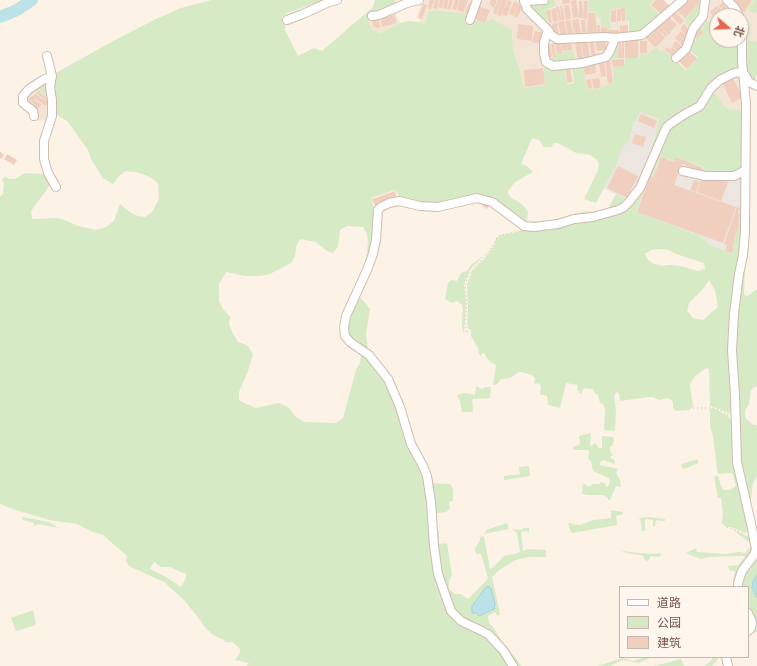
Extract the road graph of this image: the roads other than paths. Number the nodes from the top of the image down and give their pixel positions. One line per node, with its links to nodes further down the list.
1 (337, 0): 11 (street)
2 (419, 0): 10 (street)
3 (477, 0): 12 (street)
4 (524, 0): 5 (street); 13 (street)
5 (544, 0)
6 (683, 0): 14 (street)
7 (705, 0): 18 (street)
8 (727, 0): 9 (street)
9 (735, 8)
10 (372, 16)
11 (286, 20)
12 (470, 20)
13 (548, 30): 14 (street); 14 (street)
14 (615, 38)
15 (742, 48): 19 (street)
16 (743, 48): 21 (street)
17 (47, 56): 20 (street)
18 (676, 58)
19 (743, 72): 23 (street); 30 (street)
20 (52, 76): 22 (street); 25 (street)
21 (756, 85)
22 (34, 116)
23 (744, 170): 24 (street); 26 (street)
24 (683, 171)
25 (56, 186)
26 (757, 551): 27 (street)
27 (738, 586)
28 (749, 614): 29 (street)
29 (749, 630)
30 (513, 666)

